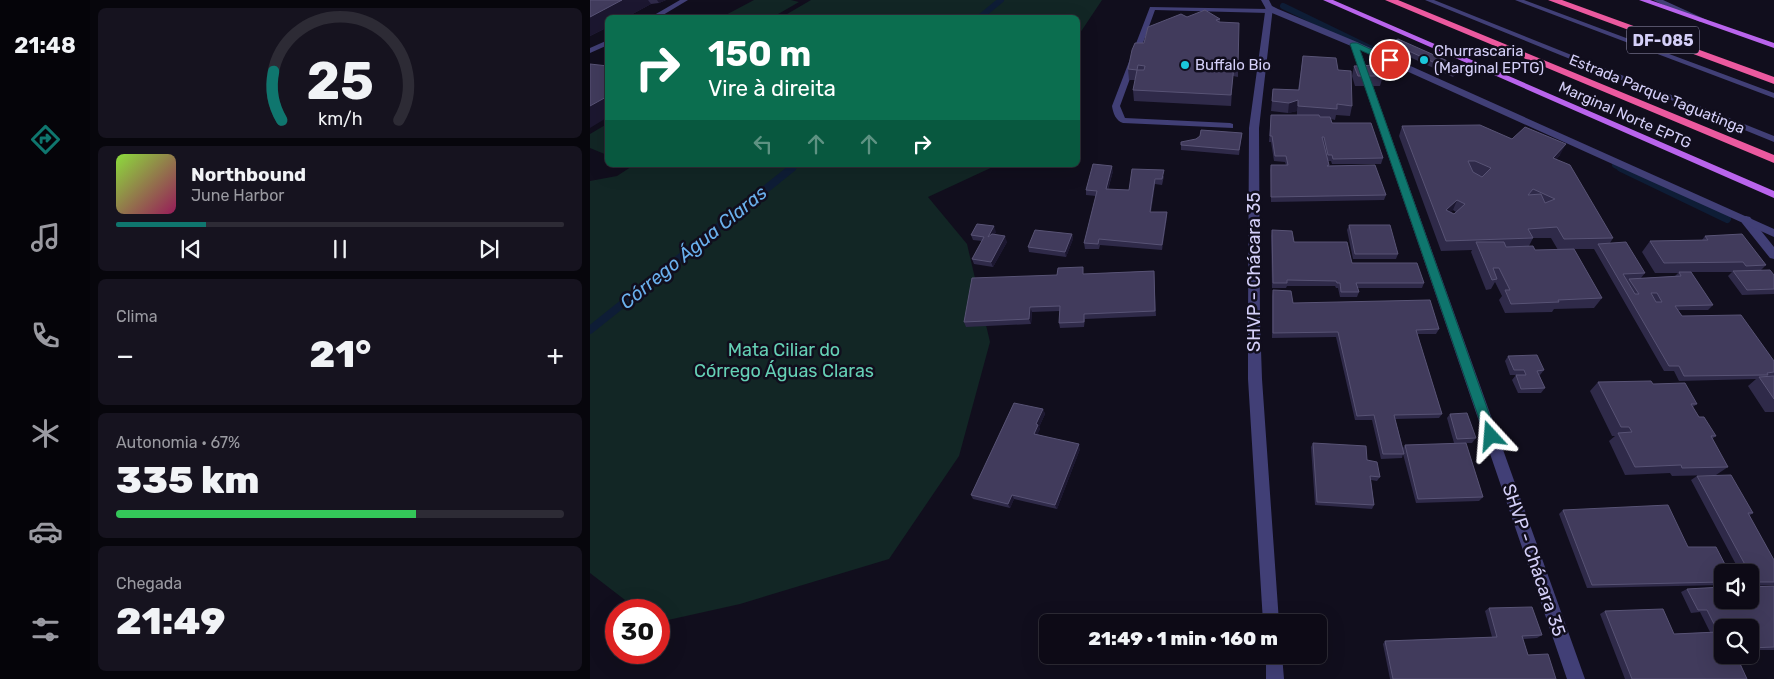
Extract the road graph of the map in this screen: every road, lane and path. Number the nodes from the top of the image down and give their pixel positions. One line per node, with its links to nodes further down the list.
1 (684, 0): 13 (lane)
2 (1235, 0): 12 (lane)
3 (1327, 0): 24 (main road, Marginal Norte EPTG)
4 (1390, 0): 23 (highway, Estrada Parque Taguatinga)
5 (1428, 0): 22 (lane)
6 (1518, 0): 20 (lane)
7 (1553, 0): 19 (highway, DF-085)
8 (1643, 0): 14 (main road)
9 (1657, 0): 14 (street)
10 (1154, 4): 12 (lane); 21 (lane)
11 (1267, 6): 12 (lane); 16 (street); 28 (street, SHVP - Chácara 35)
12 (1235, 9)
13 (657, 15)
14 (1714, 24): 17 (main road)
15 (605, 44): 18 (lane)
16 (1354, 44): 25 (street); 31 (street, SHVP - Chácara 35)
17 (1774, 46)
18 (590, 51)
19 (1774, 81)
20 (1774, 96)
21 (1230, 126)
22 (1774, 139)
23 (1774, 159)
24 (1774, 195)
25 (1746, 220): 26 (street); 27 (street)
26 (1774, 233)
27 (1774, 255)
28 (1270, 614)
29 (1274, 664): 30 (street)
30 (1275, 679)
31 (1576, 679)

